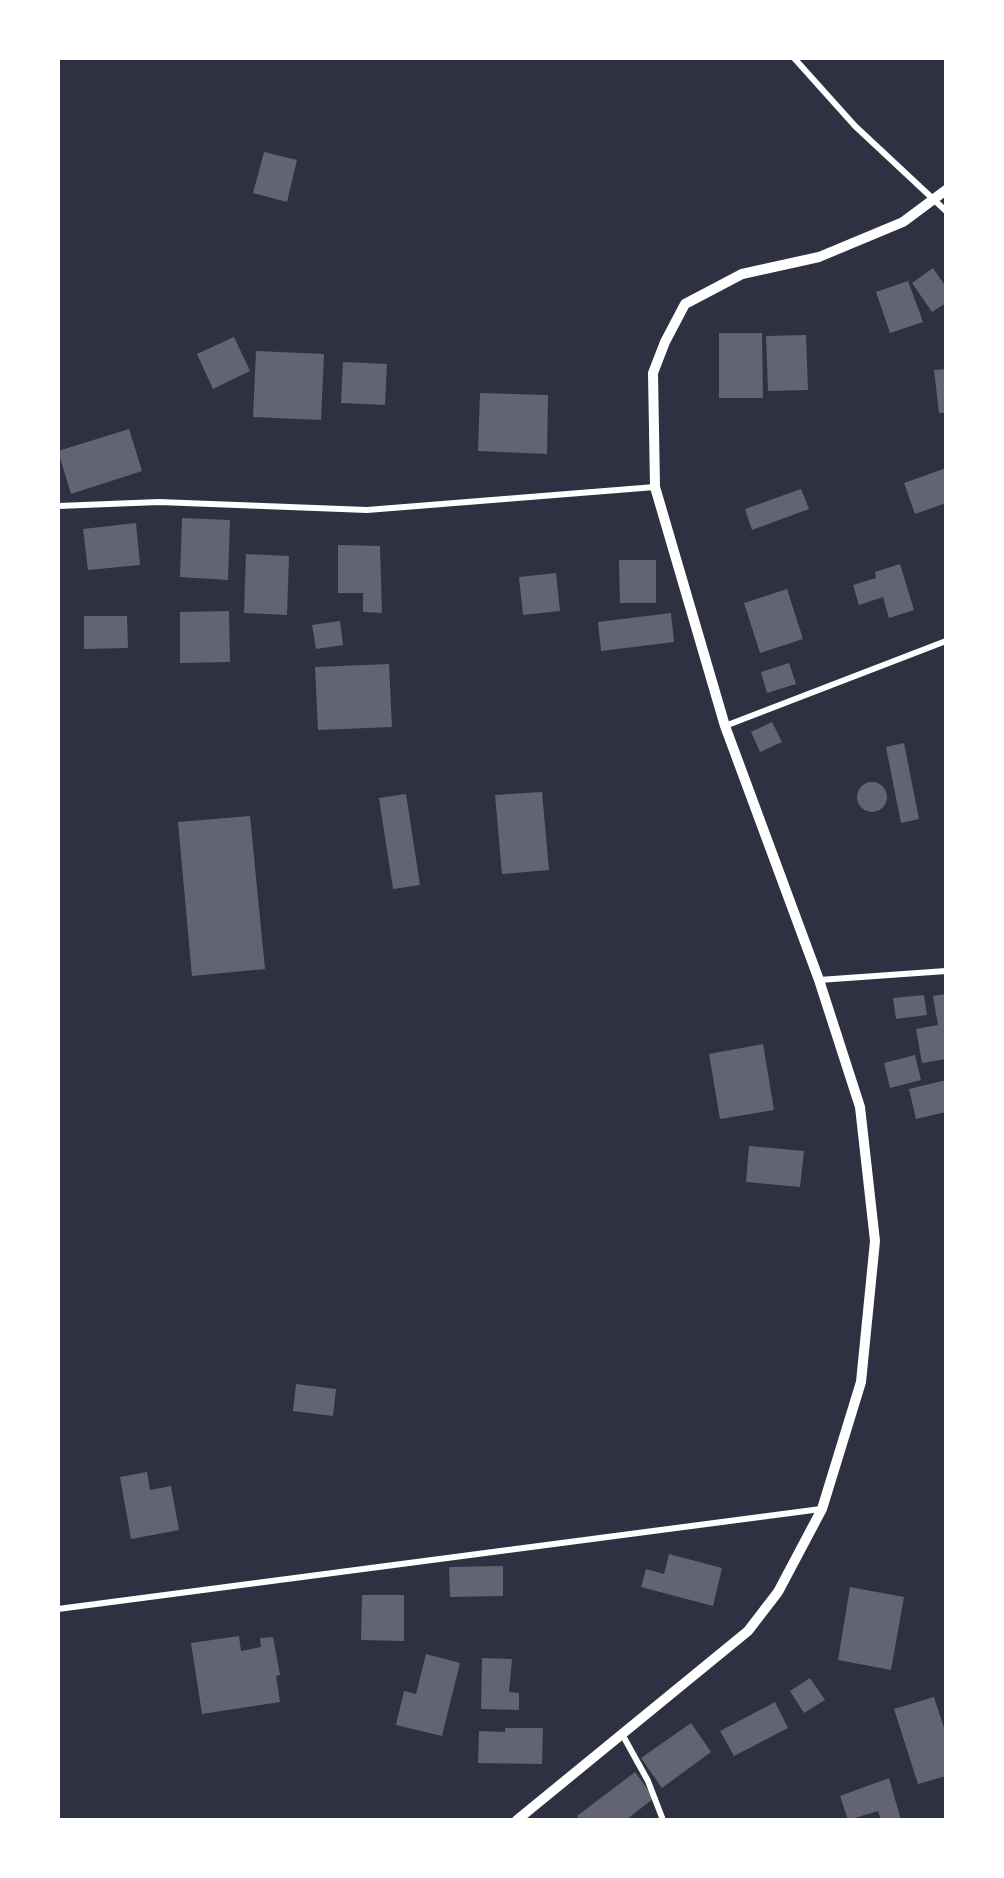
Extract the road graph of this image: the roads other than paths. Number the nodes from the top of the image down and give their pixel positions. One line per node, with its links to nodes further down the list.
1 (795, 58): 3 (street)
2 (945, 190): 3 (street)
3 (934, 198): 4 (street); 5 (street)
4 (945, 211)
5 (655, 487): 6 (street); 8 (street)
6 (58, 506)
7 (945, 641): 8 (street)
8 (725, 726): 10 (street)
9 (945, 971): 10 (street)
10 (819, 980): 11 (street)
11 (822, 1509): 12 (street); 13 (street)
12 (58, 1609)
13 (622, 1734): 14 (street); 15 (street)
14 (517, 1820)
15 (663, 1820)

